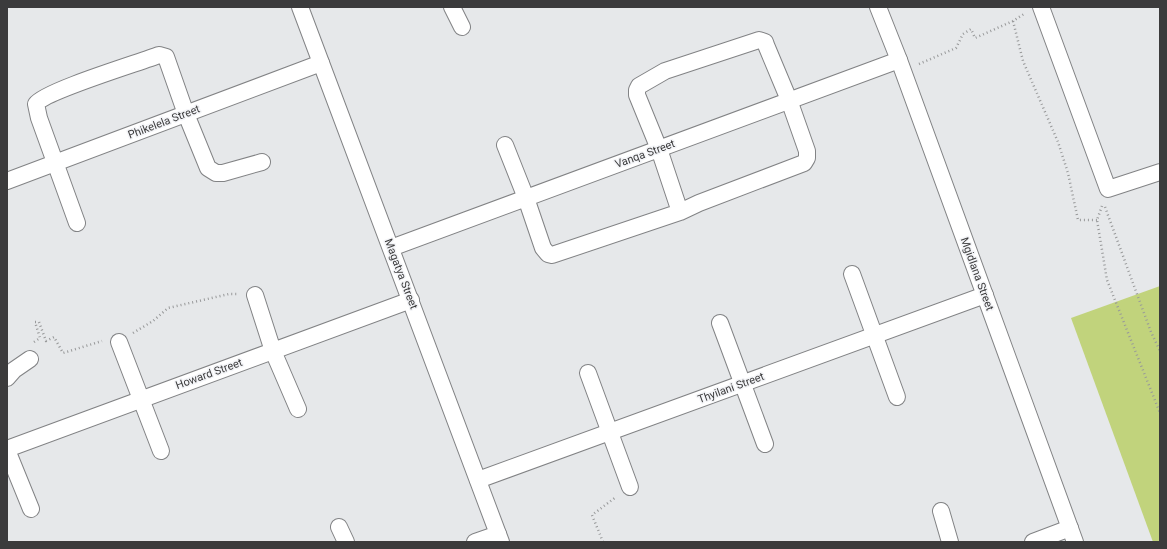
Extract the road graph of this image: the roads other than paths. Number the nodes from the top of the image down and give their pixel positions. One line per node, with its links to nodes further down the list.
1 (452, 7): 5 (street)
2 (878, 7): 6 (street, Mgidlana Street)
3 (306, 9): 7 (street, Magatya Street)
4 (1035, 9): 14 (street)
5 (462, 28)
6 (899, 60): 8 (street, Vanqa Street); 22 (street, Mgidlana Street)
7 (321, 63): 9 (street, Phikelela Street); 19 (street, Magatya Street)
8 (789, 100): 11 (street, Vanqa Street); 11 (street); 17 (street)
9 (186, 114): 12 (street); 13 (street, Phikelela Street); 13 (street)
10 (505, 145): 16 (street)
11 (659, 149): 16 (street, Vanqa Street); 17 (street)
12 (262, 162)
13 (55, 163): 15 (street, Phikelela Street); 18 (street)
14 (1160, 172)
15 (7, 181)
16 (526, 198): 17 (street); 19 (street, Vanqa Street)
17 (680, 212)
18 (77, 223)
19 (391, 248): 23 (street, Magatya Street)
20 (852, 274): 25 (street)
21 (255, 295): 27 (street)
22 (985, 295): 25 (street, Thyilani Street); 44 (street, Mgidlana Street)
23 (411, 300): 27 (street, Howard Street); 39 (street, Magatya Street)
24 (720, 323): 31 (street)
25 (874, 336): 31 (street, Thyilani Street); 32 (street)
26 (119, 342): 33 (street)
27 (273, 351): 33 (street, Howard Street); 34 (street)
28 (30, 359): 30 (street)
29 (588, 373): 35 (street)
30 (7, 378)
31 (742, 384): 35 (street, Thyilani Street); 36 (street)
32 (897, 397)
33 (142, 399): 37 (street, Howard Street); 38 (street)
34 (298, 409)
35 (609, 432): 39 (street, Thyilani Street); 40 (street)
36 (765, 444)
37 (7, 450): 41 (street)
38 (161, 451)
39 (478, 480): 45 (street, Magatya Street)
40 (630, 487)
41 (31, 508)
42 (941, 511): 48 (street)
43 (339, 527): 46 (street)
44 (1072, 535): 49 (street)
45 (499, 538): 47 (street)
46 (346, 542)
47 (475, 542)
48 (950, 542)
49 (1033, 542)

